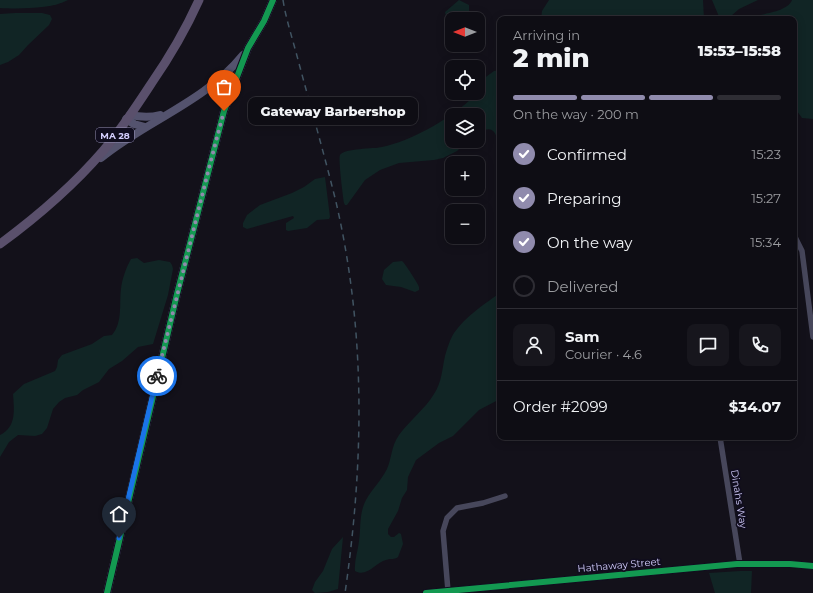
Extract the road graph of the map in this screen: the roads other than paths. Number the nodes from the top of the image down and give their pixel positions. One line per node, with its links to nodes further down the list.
1 (199, 0): 8 (main road, MA 28)
2 (273, 0): 3 (main road)
3 (248, 48): 4 (main road); 5 (main road)
4 (220, 79): 5 (main road); 6 (main road); 7 (main road)
5 (230, 94): 6 (main road)
6 (226, 105): 19 (main road)
7 (174, 110): 8 (main road); 9 (main road)
8 (128, 117): 9 (main road); 10 (main road, MA 28)
9 (145, 127): 10 (main road)
10 (86, 170): 12 (main road, MA 28)
11 (797, 241): 13 (street)
12 (0, 244)
13 (813, 337)
14 (720, 440): 16 (street, Dinahs Way)
15 (505, 496): 18 (street)
16 (740, 564): 17 (street, Hathaway Street); 18 (street, Hathaway Street)
17 (813, 566)
18 (448, 591): 20 (street, Hathaway Street)
19 (107, 593)
20 (426, 593)

